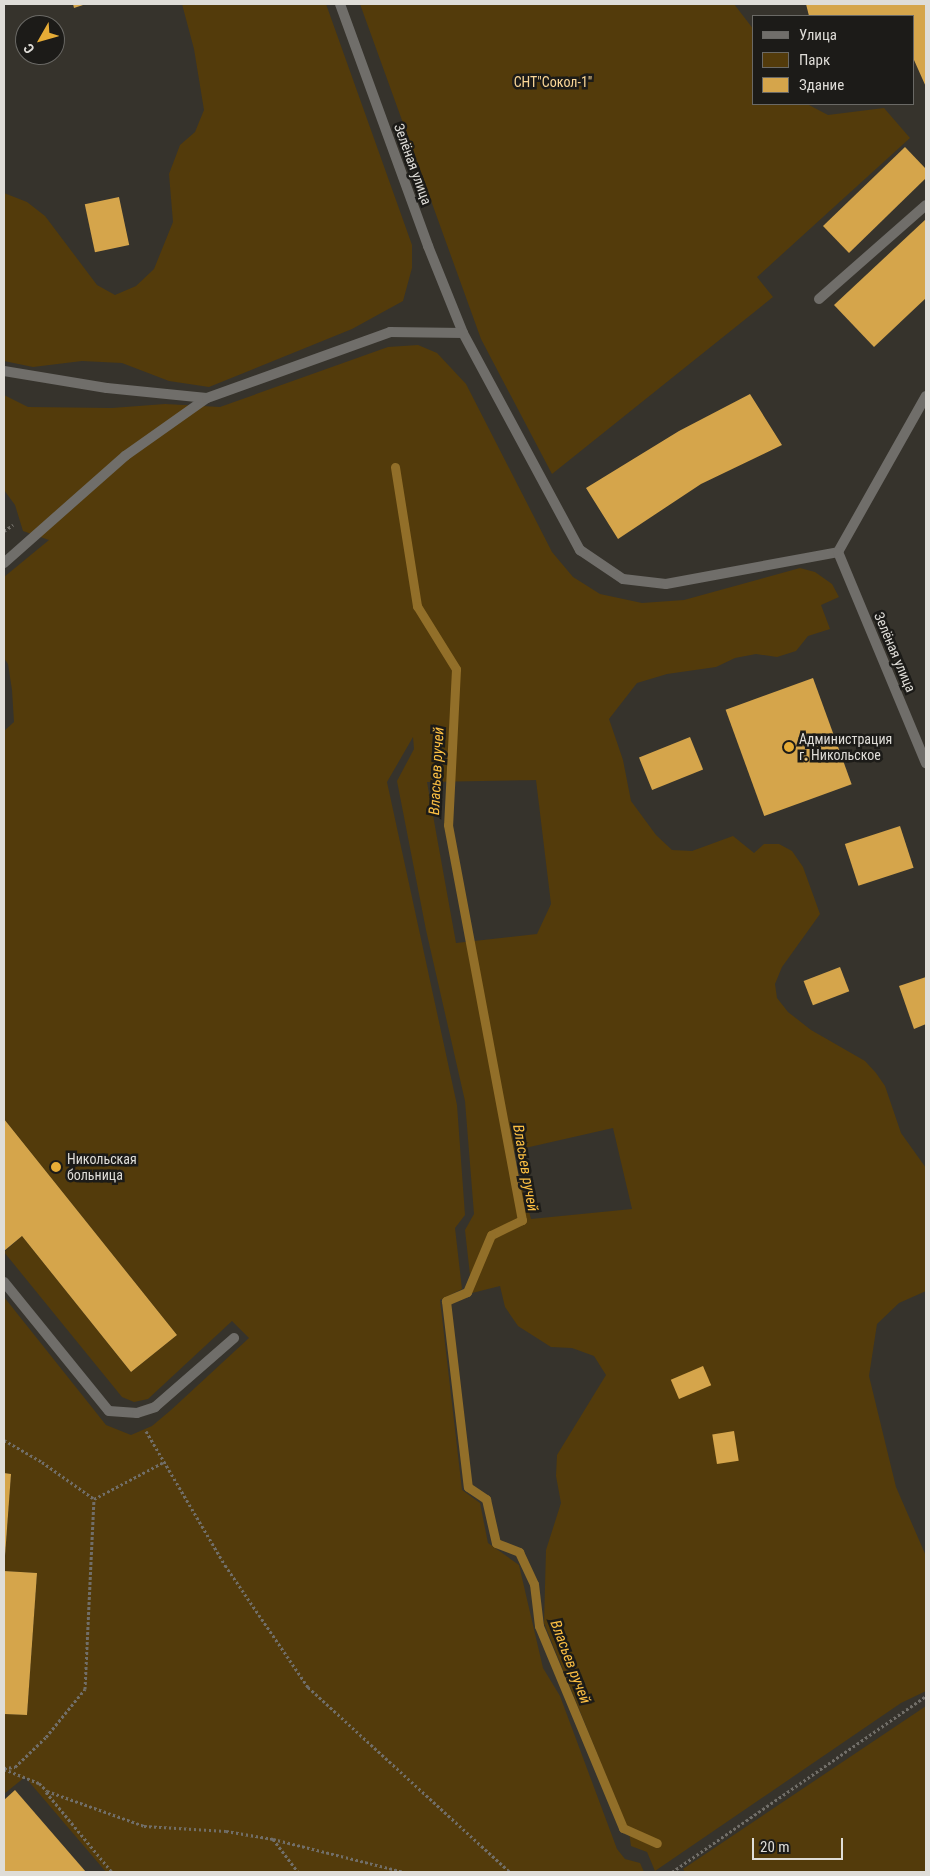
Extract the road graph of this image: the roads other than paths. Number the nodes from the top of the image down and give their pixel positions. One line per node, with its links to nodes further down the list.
1 (340, 4): 4 (street, Зелёная улица)
2 (926, 205): 3 (street)
3 (819, 299)
4 (463, 333): 7 (street); 8 (street, Зелёная улица)
5 (4, 371): 7 (street)
6 (926, 396): 8 (street)
7 (207, 398): 9 (street)
8 (838, 552): 10 (street, Зелёная улица)
9 (4, 563)
10 (926, 763)
11 (4, 1282): 12 (street)
12 (234, 1338)

